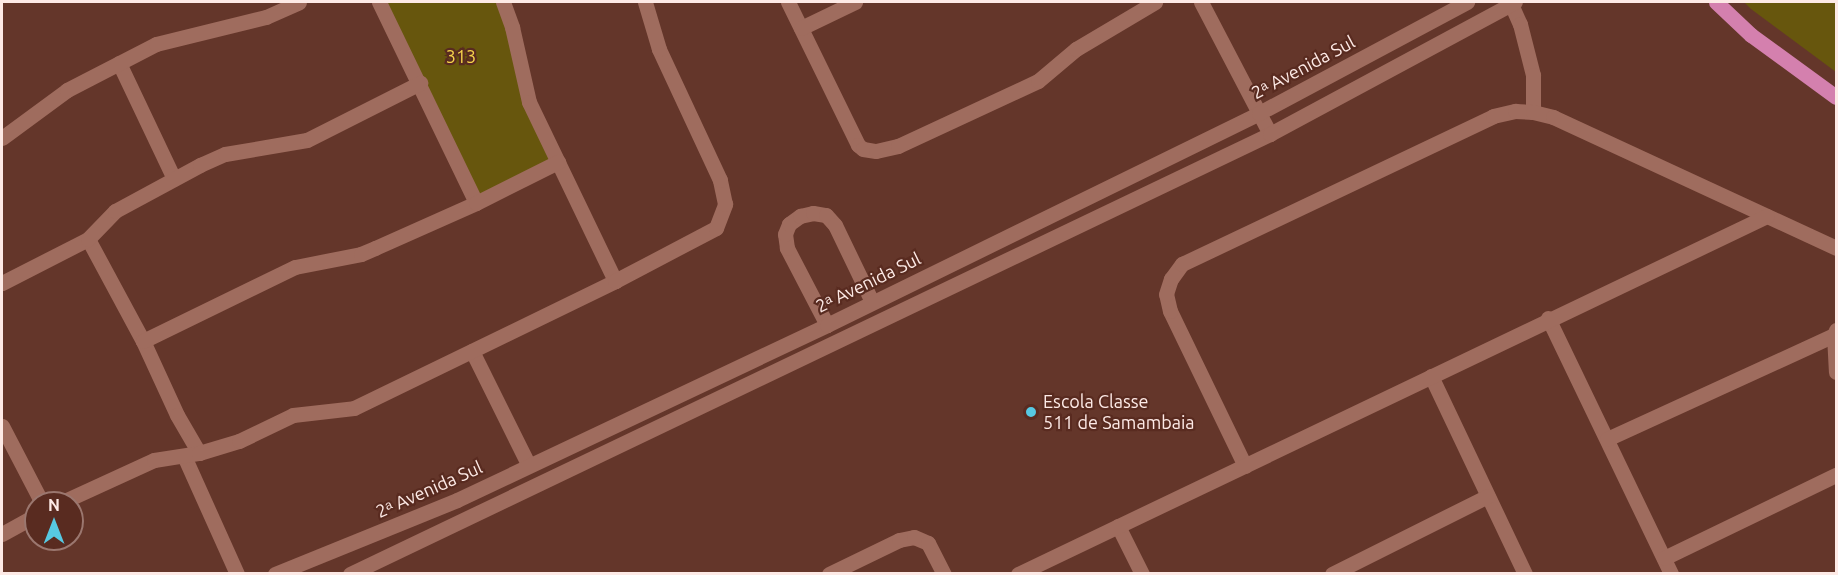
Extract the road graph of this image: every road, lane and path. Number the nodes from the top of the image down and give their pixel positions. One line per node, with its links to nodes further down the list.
1 (299, 2): 13 (street)
2 (379, 2): 14 (street)
3 (503, 2): 20 (street)
4 (645, 2): 26 (street)
5 (788, 2): 12 (street)
6 (855, 2): 12 (street)
7 (1155, 2): 12 (street)
8 (1201, 2): 17 (street)
9 (1467, 2): 17 (street, 2ᵃ Avenida Sul)
10 (1716, 2): 15 (main road)
11 (1513, 3): 16 (street); 18 (street)
12 (801, 28)
13 (119, 63): 19 (street); 21 (street)
14 (420, 83): 21 (street); 22 (street)
15 (1836, 97)
16 (1533, 112): 23 (street); 40 (street)
17 (1259, 113): 18 (street); 28 (street, 2ᵃ Avenida Sul)
18 (1270, 134): 51 (street)
19 (2, 138)
20 (558, 162): 22 (street); 26 (street)
21 (174, 179): 24 (street)
22 (476, 203): 32 (street)
23 (1767, 216): 25 (street); 29 (street)
24 (88, 239): 27 (street); 32 (street)
25 (1836, 248)
26 (615, 281): 33 (street)
27 (2, 283)
28 (872, 302): 30 (street, 2ᵃ Avenida Sul); 30 (street)
29 (1548, 318): 35 (street); 37 (street)
30 (827, 325): 39 (street, 2ᵃ Avenida Sul)
31 (1835, 333): 34 (street); 37 (street)
32 (143, 340): 38 (street)
33 (472, 351): 38 (street); 39 (street)
34 (1836, 372)
35 (1431, 376): 40 (street); 44 (street)
36 (2, 426): 42 (street)
37 (1606, 439): 48 (street)
38 (191, 454): 43 (street); 49 (street)
39 (528, 464): 50 (street, 2ᵃ Avenida Sul)
40 (1245, 466): 46 (street)
41 (1836, 475): 48 (street)
42 (36, 491)
43 (84, 492)
44 (1488, 496): 56 (street); 57 (street)
45 (24, 522): 47 (street)
46 (1118, 526): 54 (street); 55 (street)
47 (2, 534)
48 (1664, 558): 58 (street)
49 (237, 573)
50 (275, 573)
51 (350, 573)
52 (829, 573): 53 (street)
53 (944, 573)
54 (1018, 573)
55 (1142, 573)
56 (1332, 573)
57 (1525, 573)
58 (1671, 573)

